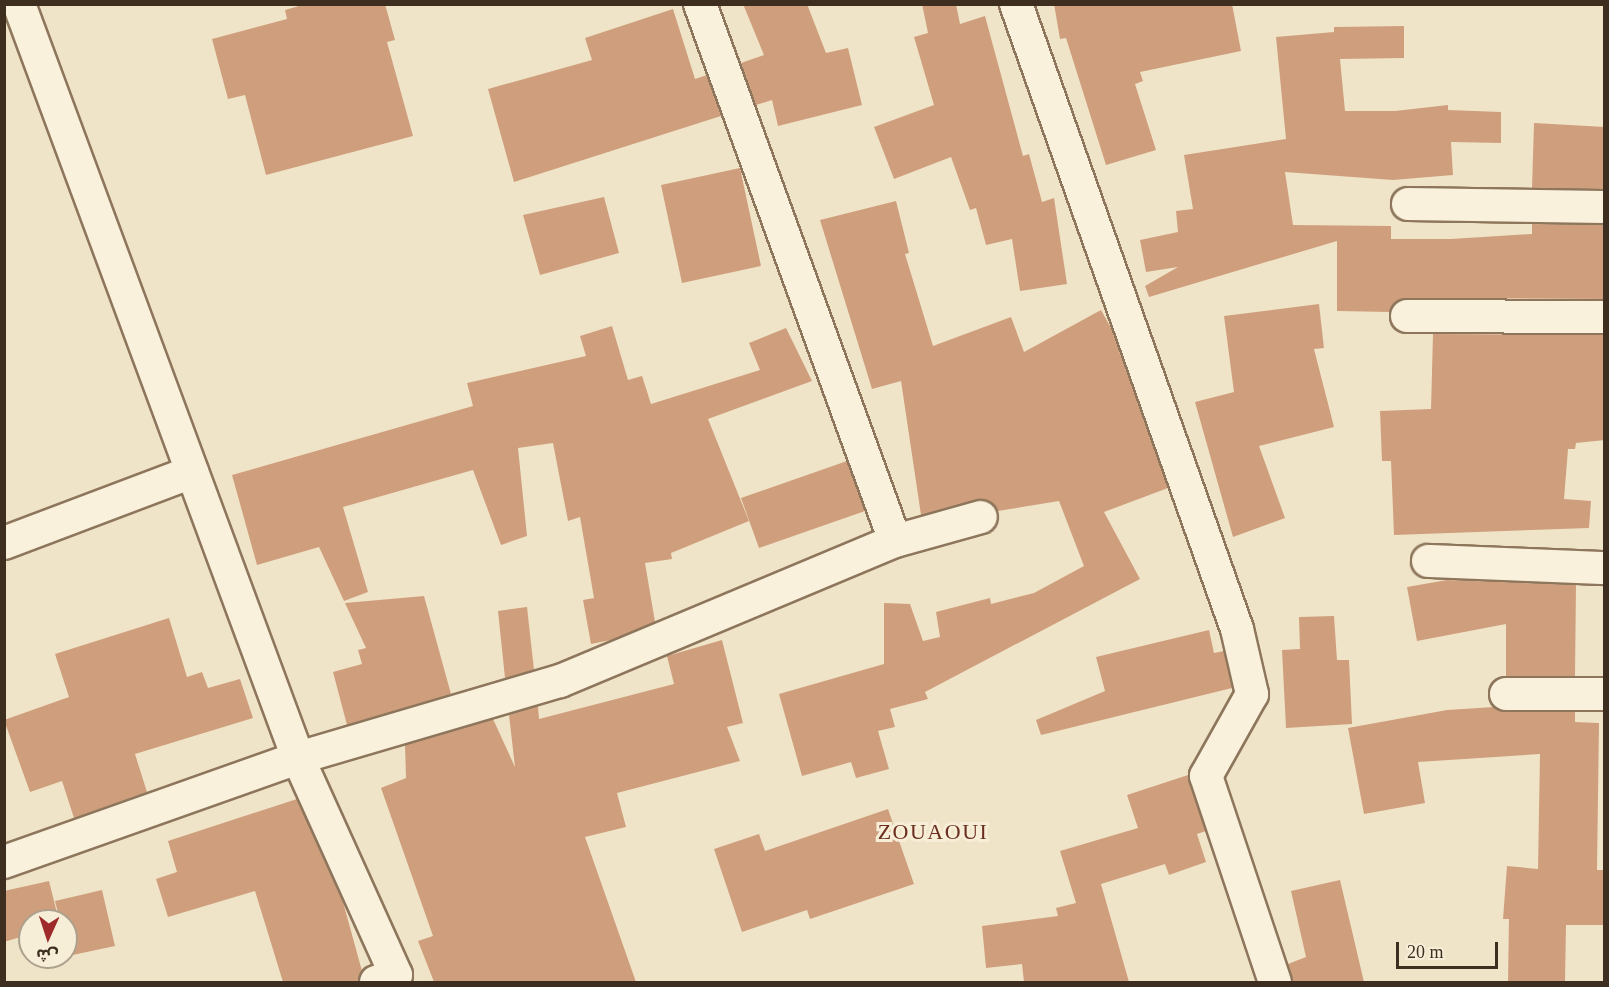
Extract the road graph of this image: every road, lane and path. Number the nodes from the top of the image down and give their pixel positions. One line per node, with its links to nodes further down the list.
1 (19, 4): 8 (street)
2 (700, 4): 10 (street)
3 (1016, 4): 19 (street)
4 (1408, 204): 5 (street)
5 (1605, 207)
6 (1407, 316): 7 (street)
7 (1605, 317)
8 (192, 472): 11 (street); 16 (street)
9 (981, 518): 10 (street)
10 (895, 541): 16 (street)
11 (4, 543)
12 (1428, 561): 13 (street)
13 (1605, 568)
14 (1506, 694): 15 (street)
15 (1605, 694)
16 (298, 758): 17 (street); 18 (street)
17 (4, 862)
18 (390, 980)
19 (1275, 982)

